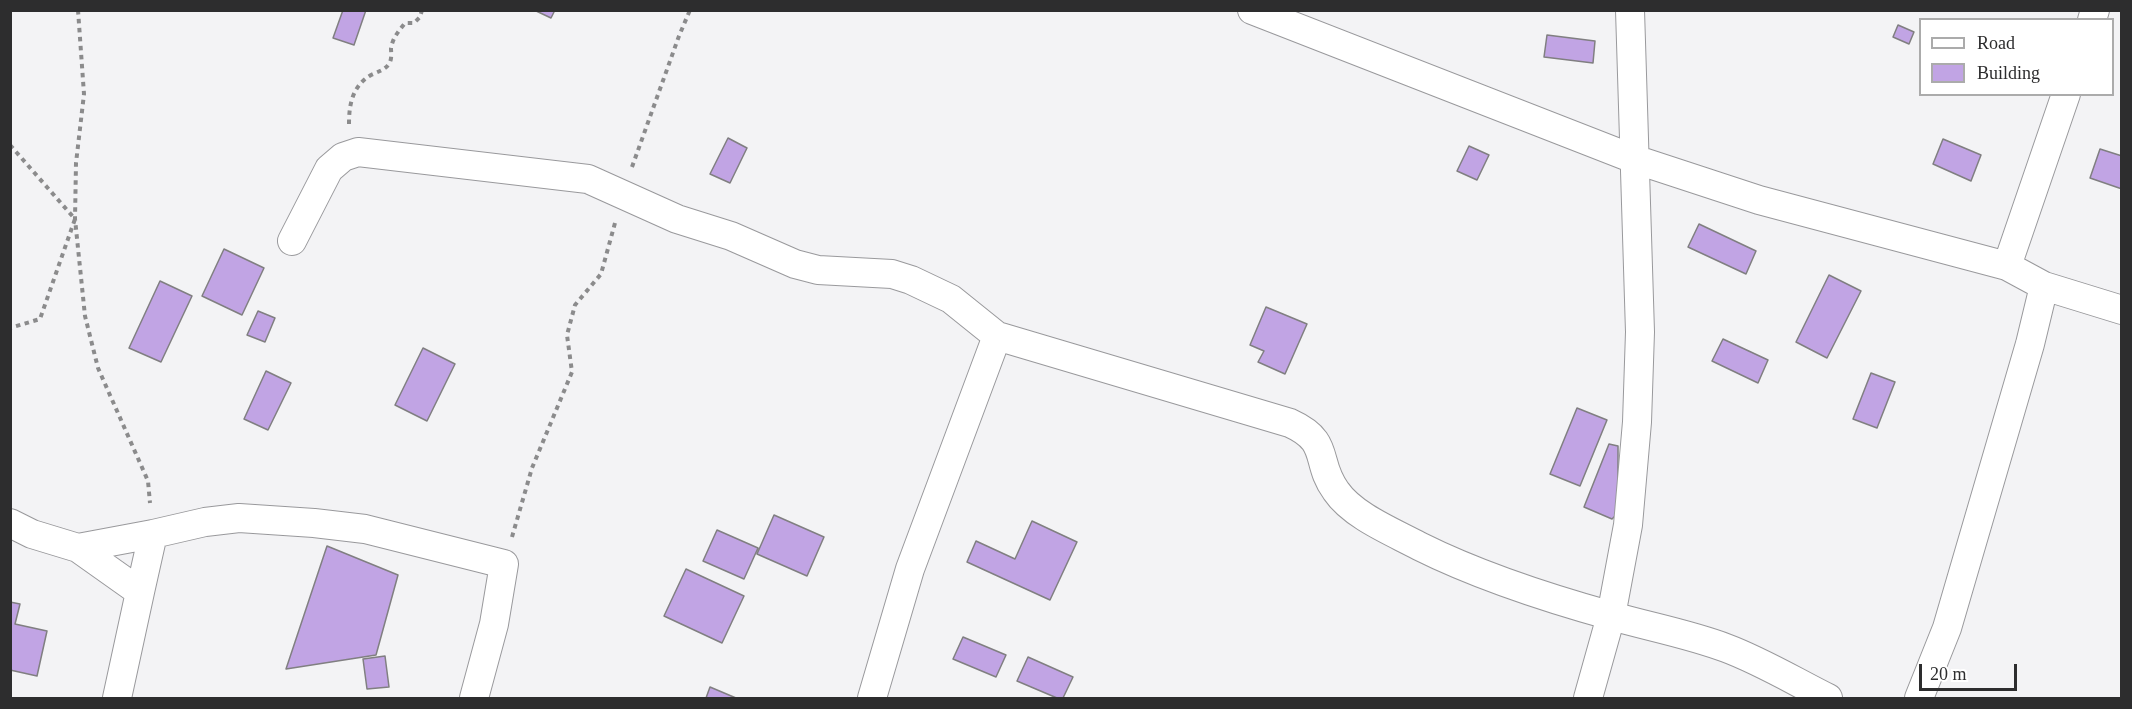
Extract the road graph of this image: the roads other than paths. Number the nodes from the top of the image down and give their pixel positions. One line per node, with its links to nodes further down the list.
1 (1252, 10): 4 (street)
2 (1630, 10): 4 (street)
3 (2065, 96): 6 (street)
4 (1634, 159): 6 (street); 14 (street)
5 (292, 241): 9 (street)
6 (2007, 266): 7 (street)
7 (2044, 286): 8 (street); 20 (street)
8 (2121, 310)
9 (997, 336): 14 (street); 17 (street)
10 (10, 523): 12 (street)
11 (153, 534): 12 (street); 13 (street); 16 (street)
12 (78, 548): 13 (street)
13 (140, 592): 15 (street)
14 (1611, 616): 18 (street); 19 (street)
15 (117, 699)
16 (474, 699)
17 (872, 699)
18 (1588, 699)
19 (1828, 699)
20 (1919, 699)

